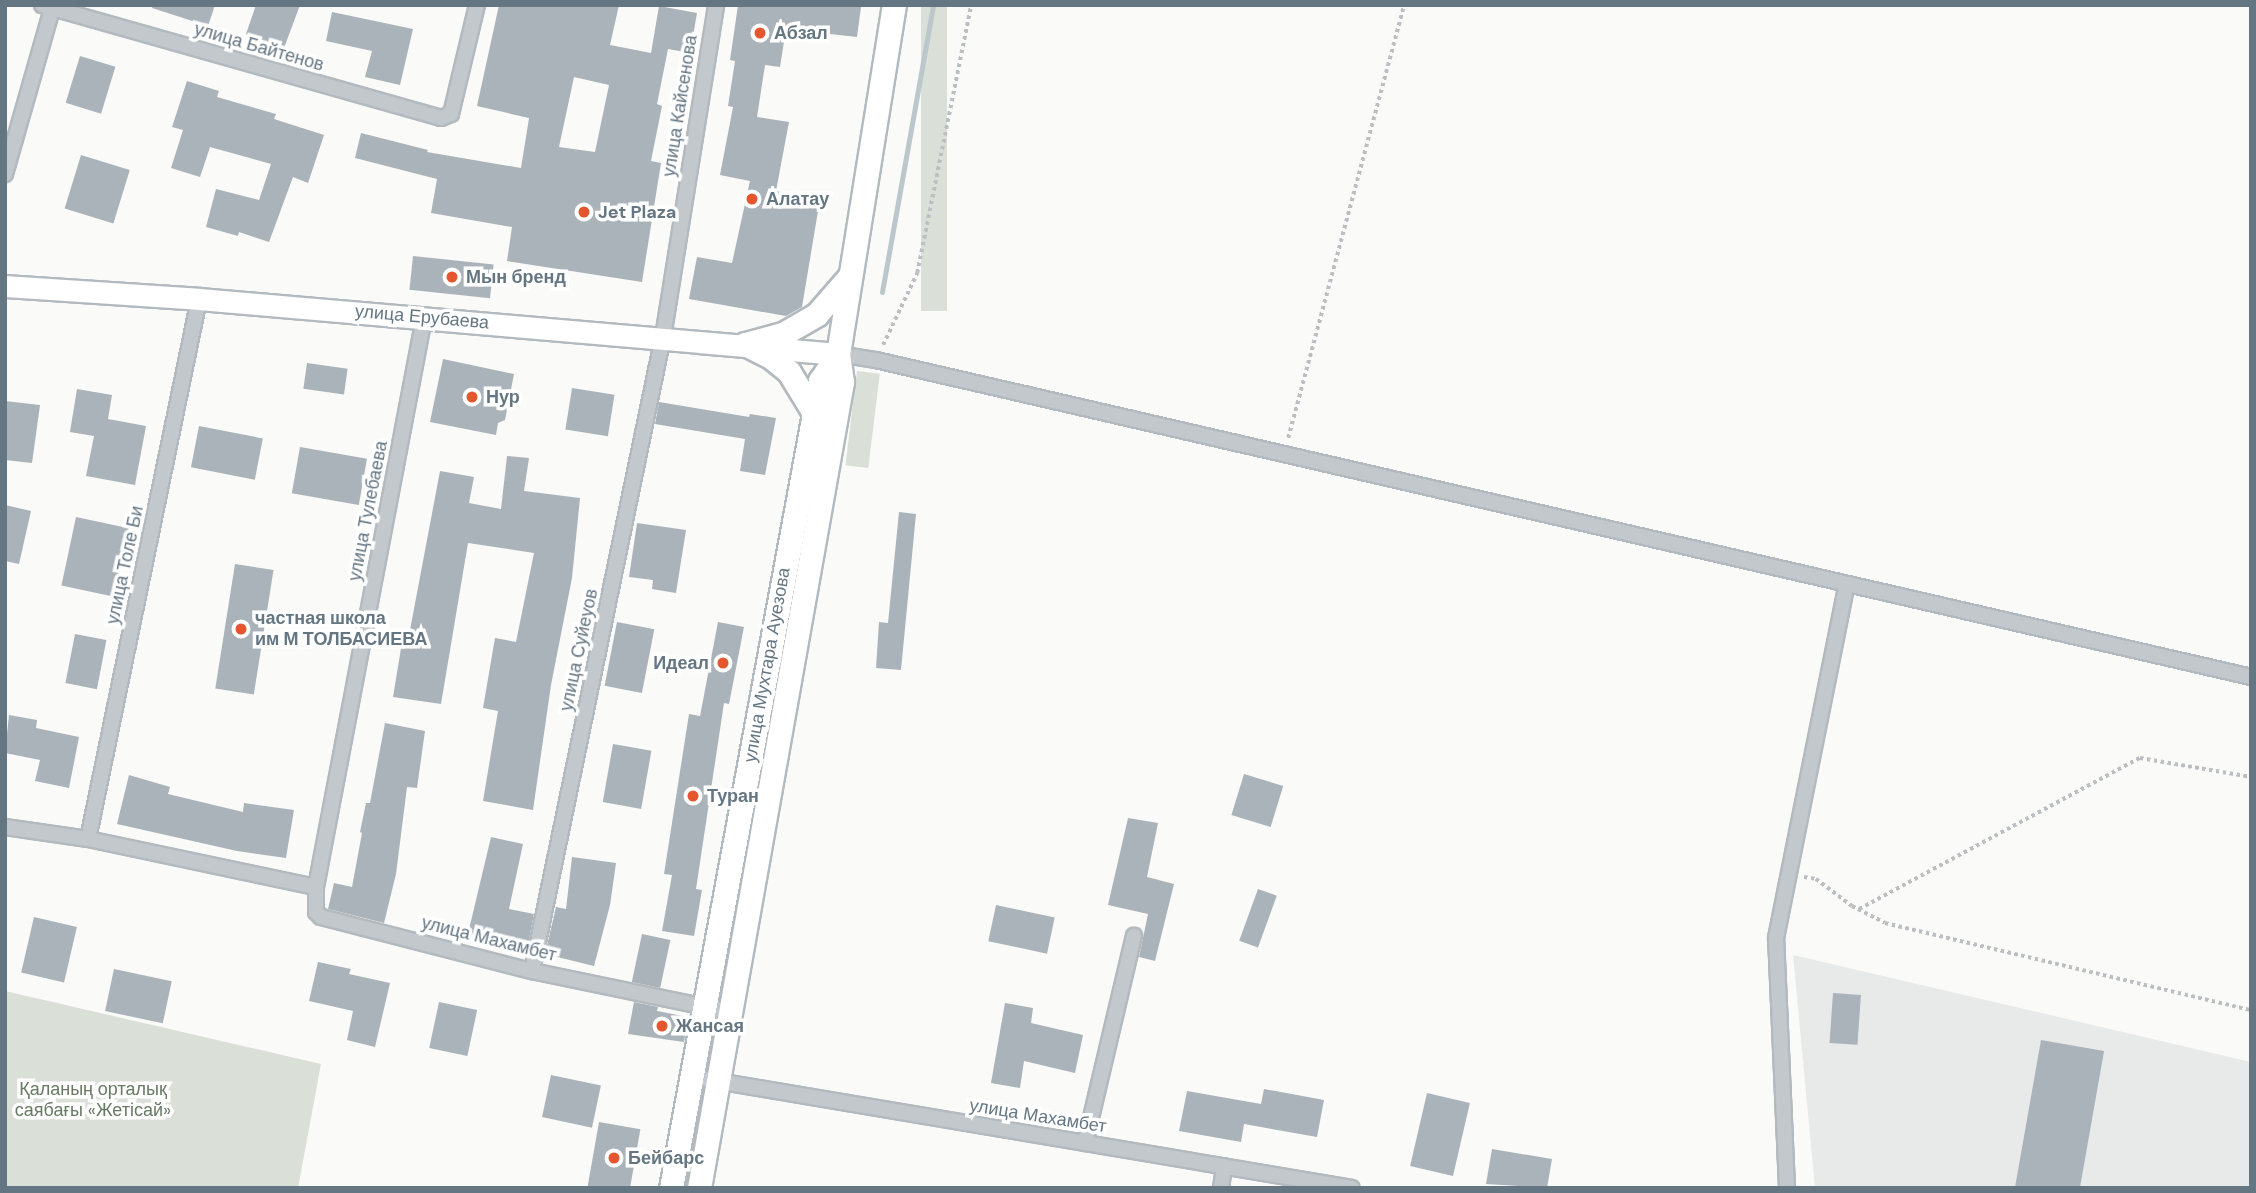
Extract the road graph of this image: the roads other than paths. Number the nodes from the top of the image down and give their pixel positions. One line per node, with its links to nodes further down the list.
1 (477, 5): 4 (street, улица Байтенов)
2 (716, 5): 10 (street, улица Кайсенова)
3 (894, 5): 6 (main road, улица Мухтара Ауезова)
4 (49, 6): 5 (street)
5 (5, 174)
6 (852, 274): 11 (main road); 12 (main road, улица Мухтара Ауезова)
7 (5, 286): 8 (street, улица Ерубаева)
8 (199, 299): 9 (street, улица Ерубаева); 17 (street, улица Толе Би)
9 (424, 318): 10 (street, улица Ерубаева); 18 (street, улица Тулебаева)
10 (663, 337): 11 (street, улица Ерубаева); 21 (street, улица Суйеуов)
11 (745, 344): 12 (street, улица Ерубаева); 13 (main road)
12 (838, 354): 13 (main road, улица Мухтара Ауезова); 14 (street); 23 (main road, улица Мухтара Ауезова)
13 (814, 413): 22 (main road, улица Мухтара Ауезова)
14 (1847, 584): 15 (street); 32 (street)
15 (2251, 677)
16 (5, 827): 17 (street)
17 (88, 839): 18 (street)
18 (316, 887): 19 (street, улица Тулебаева)
19 (321, 917): 21 (street, улица Махамбет)
20 (1134, 936): 26 (street)
21 (532, 971): 22 (street, улица Махамбет)
22 (704, 1007): 23 (street, улица Махамбет); 24 (main road, улица Мухтара Ауезова)
23 (730, 1012): 25 (main road, улица Мухтара Ауезова)
24 (693, 1077): 25 (street, улица Махамбет); 28 (main road, улица Мухтара Ауезова)
25 (719, 1082): 26 (street, улица Махамбет); 29 (main road, улица Мухтара Ауезова)
26 (1085, 1143): 27 (street, улица Махамбет)
27 (1224, 1166): 30 (street); 31 (street, улица Махамбет)
28 (671, 1188)
29 (699, 1188)
30 (1221, 1188)
31 (1352, 1188)
32 (1787, 1188)

